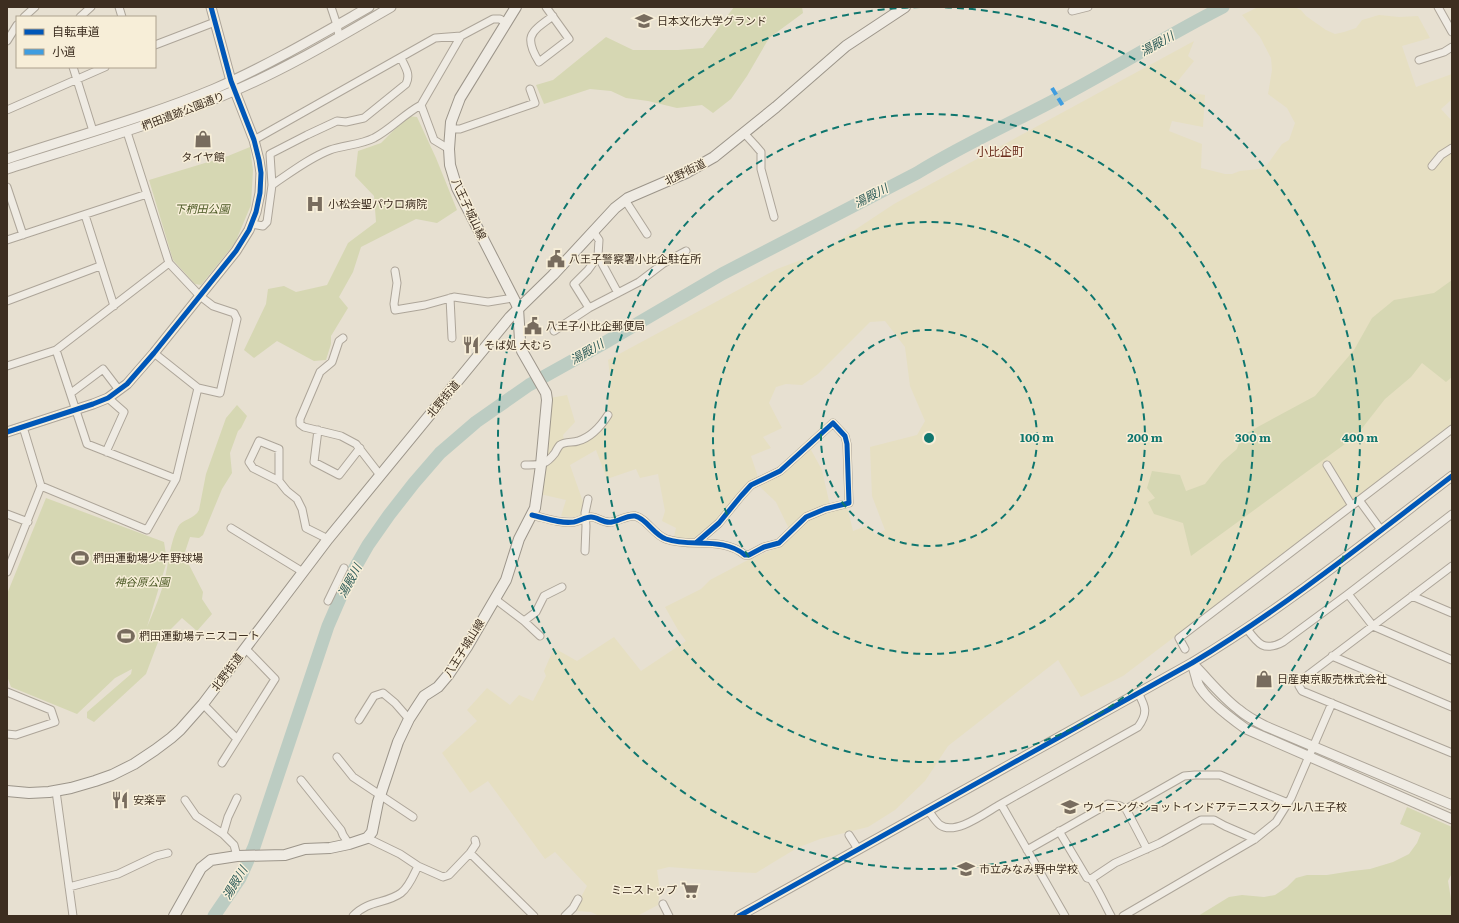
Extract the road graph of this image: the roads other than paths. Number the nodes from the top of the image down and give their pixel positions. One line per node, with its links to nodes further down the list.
1 (35, 7): 13 (street)
2 (91, 7): 14 (street)
3 (210, 7): 16 (street)
4 (331, 7): 18 (street)
5 (369, 7): 18 (street, 椚田遺跡公園通り)
6 (391, 7): 21 (street, 椚田遺跡公園通り)
7 (516, 7): 17 (main road, 八王子城山線)
8 (546, 7): 15 (street)
9 (905, 7): 39 (main road, 北野街道)
10 (1088, 7): 12 (street)
11 (1438, 7): 20 (street)
12 (1072, 10)
13 (25, 16)
14 (81, 16)
15 (553, 16): 15 (street)
16 (214, 22): 24 (street); 31 (street)
17 (506, 23): 22 (street); 36 (main road, 八王子城山線)
18 (337, 25): 21 (street); 31 (street, 椚田遺跡公園通り)
19 (16, 27): 23 (street)
20 (1452, 32)
21 (339, 36): 33 (street, 椚田遺跡公園通り)
22 (460, 36): 26 (street); 34 (street)
23 (7, 41)
24 (156, 45)
25 (1452, 47): 27 (street)
26 (401, 58): 40 (street); 46 (street)
27 (1419, 60)
28 (73, 68): 30 (street)
29 (103, 68): 30 (street)
30 (77, 80): 35 (street); 37 (street)
31 (231, 81): 33 (street); 37 (street, 椚田遺跡公園通り)
32 (530, 89): 36 (street)
33 (234, 91): 38 (street, 椚田遺跡公園通り); 40 (street)
34 (421, 105): 42 (street); 46 (street)
35 (7, 110)
36 (450, 129): 42 (main road, 八王子城山線)
37 (93, 131): 43 (street, 椚田遺跡公園通り)
38 (127, 132): 45 (street, 椚田遺跡公園通り); 48 (street)
39 (744, 133): 49 (main road, 北野街道); 51 (street)
40 (254, 140): 52 (street)
41 (1452, 148): 44 (street)
42 (449, 149): 65 (main road, 八王子城山線)
43 (7, 159)
44 (1432, 166)
45 (7, 170)
46 (272, 185): 52 (street)
47 (7, 187): 55 (street)
48 (147, 194): 50 (street); 59 (street)
49 (625, 200): 53 (main road, 北野街道); 54 (street)
50 (84, 216): 55 (street); 60 (street)
51 (774, 217)
52 (252, 224): 63 (street)
53 (593, 231): 58 (street); 68 (main road, 北野街道)
54 (647, 234)
55 (23, 235): 56 (street)
56 (7, 240)
57 (686, 251): 62 (street)
58 (598, 256): 62 (street); 69 (street)
59 (169, 263): 63 (street); 67 (street)
60 (100, 266): 66 (street); 67 (street)
61 (395, 271): 64 (street)
62 (618, 293): 69 (street)
63 (200, 296): 74 (street); 76 (street)
64 (450, 298): 65 (street); 72 (street)
65 (512, 298): 68 (main road, 八王子城山線)
66 (7, 302)
67 (114, 306): 73 (street)
68 (518, 308): 89 (main road, 八王子城山線); 91 (main road, 北野街道)
69 (589, 308): 70 (street)
70 (554, 331)
71 (343, 338): 84 (street)
72 (452, 338)
73 (56, 350): 75 (street); 78 (street)
74 (154, 352): 76 (street); 77 (street)
75 (7, 366)
76 (198, 388): 93 (street)
77 (119, 390): 78 (street); 79 (street)
78 (71, 393): 80 (street)
79 (108, 398): 80 (street); 87 (street)
80 (76, 410): 82 (street); 87 (street)
81 (608, 414): 89 (street)
82 (23, 427): 85 (street); 95 (street)
83 (1452, 429): 97 (street)
84 (318, 430): 86 (street); 86 (street)
85 (7, 432)
86 (360, 448): 91 (street)
87 (106, 452): 93 (street)
88 (525, 464): 89 (street)
89 (541, 465): 101 (main road, 八王子城山線)
90 (1327, 465): 98 (street)
91 (380, 475): 106 (main road, 北野街道)
92 (1452, 476): 105 (street)
93 (176, 479): 95 (street)
94 (279, 481): 94 (street); 106 (street)
95 (42, 486): 103 (street)
96 (588, 499): 102 (street)
97 (1359, 500): 98 (street); 105 (street)
98 (1352, 506): 124 (street)
99 (7, 514): 103 (street)
100 (1452, 514): 114 (street)
101 (532, 515): 102 (street); 116 (main road, 八王子城山線)
102 (586, 518): 107 (street); 108 (street)
103 (28, 522): 111 (street)
104 (231, 528): 112 (street)
105 (1381, 530): 121 (street)
106 (328, 539): 112 (main road, 北野街道)
107 (697, 542): 107 (street)
108 (585, 551)
109 (1452, 566): 115 (street)
110 (344, 568): 117 (street)
111 (7, 572)
112 (303, 572): 123 (main road, 北野街道)
113 (562, 587): 119 (street)
114 (1348, 594): 120 (street); 121 (street)
115 (1412, 596): 118 (street); 120 (street)
116 (495, 599): 119 (street); 133 (main road, 八王子城山線)
117 (328, 601)
118 (1452, 613)
119 (524, 621): 122 (street)
120 (1373, 626): 125 (street); 126 (street)
121 (1247, 629): 127 (street)
122 (540, 636)
123 (246, 648): 131 (main road, 北野街道); 136 (street)
124 (1185, 649)
125 (1332, 656): 130 (street); 132 (street)
126 (1452, 660)
127 (1192, 662): 129 (street); 137 (street); 140 (street)
128 (7, 692): 135 (street)
129 (1138, 693): 149 (street); 152 (street)
130 (1332, 703): 137 (street); 138 (street)
131 (203, 704): 136 (street); 144 (main road, 北野街道)
132 (1452, 707)
133 (409, 719): 134 (street); 145 (main road, 八王子城山線)
134 (359, 720)
135 (7, 734)
136 (237, 739): 141 (street)
137 (1314, 746): 140 (street); 150 (street)
138 (1452, 753)
139 (337, 757): 145 (street)
140 (1309, 757): 148 (street); 154 (street)
141 (222, 763)
142 (301, 780): 161 (street)
143 (7, 791): 144 (main road, 北野街道)
144 (56, 791): 170 (street)
145 (381, 795): 153 (street); 158 (main road, 八王子城山線)
146 (237, 798): 156 (street)
147 (185, 800): 156 (street)
148 (1288, 803): 151 (street); 159 (street)
149 (1001, 804): 152 (street); 164 (street)
150 (1452, 805)
151 (1126, 809): 155 (street); 162 (street)
152 (928, 810): 163 (street)
153 (413, 817)
154 (1452, 818)
155 (1059, 831): 164 (street); 169 (street)
156 (223, 834): 167 (street)
157 (849, 835): 163 (street)
158 (367, 838): 161 (main road); 168 (street)
159 (1255, 839): 162 (street); 182 (street)
160 (475, 840): 166 (street)
161 (349, 844): 167 (main road)
162 (1147, 848): 169 (street)
163 (858, 849): 179 (street)
164 (1027, 850): 180 (street)
165 (168, 853): 170 (street)
166 (470, 853): 168 (street); 176 (street)
167 (237, 856): 174 (main road)
168 (418, 866): 175 (street)
169 (1091, 879): 181 (street)
170 (68, 887): 173 (street)
171 (578, 898): 177 (street)
172 (662, 904): 178 (street)
173 (73, 916)
174 (174, 916)
175 (353, 916)
176 (534, 916)
177 (565, 916)
178 (669, 916)
179 (739, 916)
180 (1065, 916)
181 (1111, 916)
182 (1123, 916)

